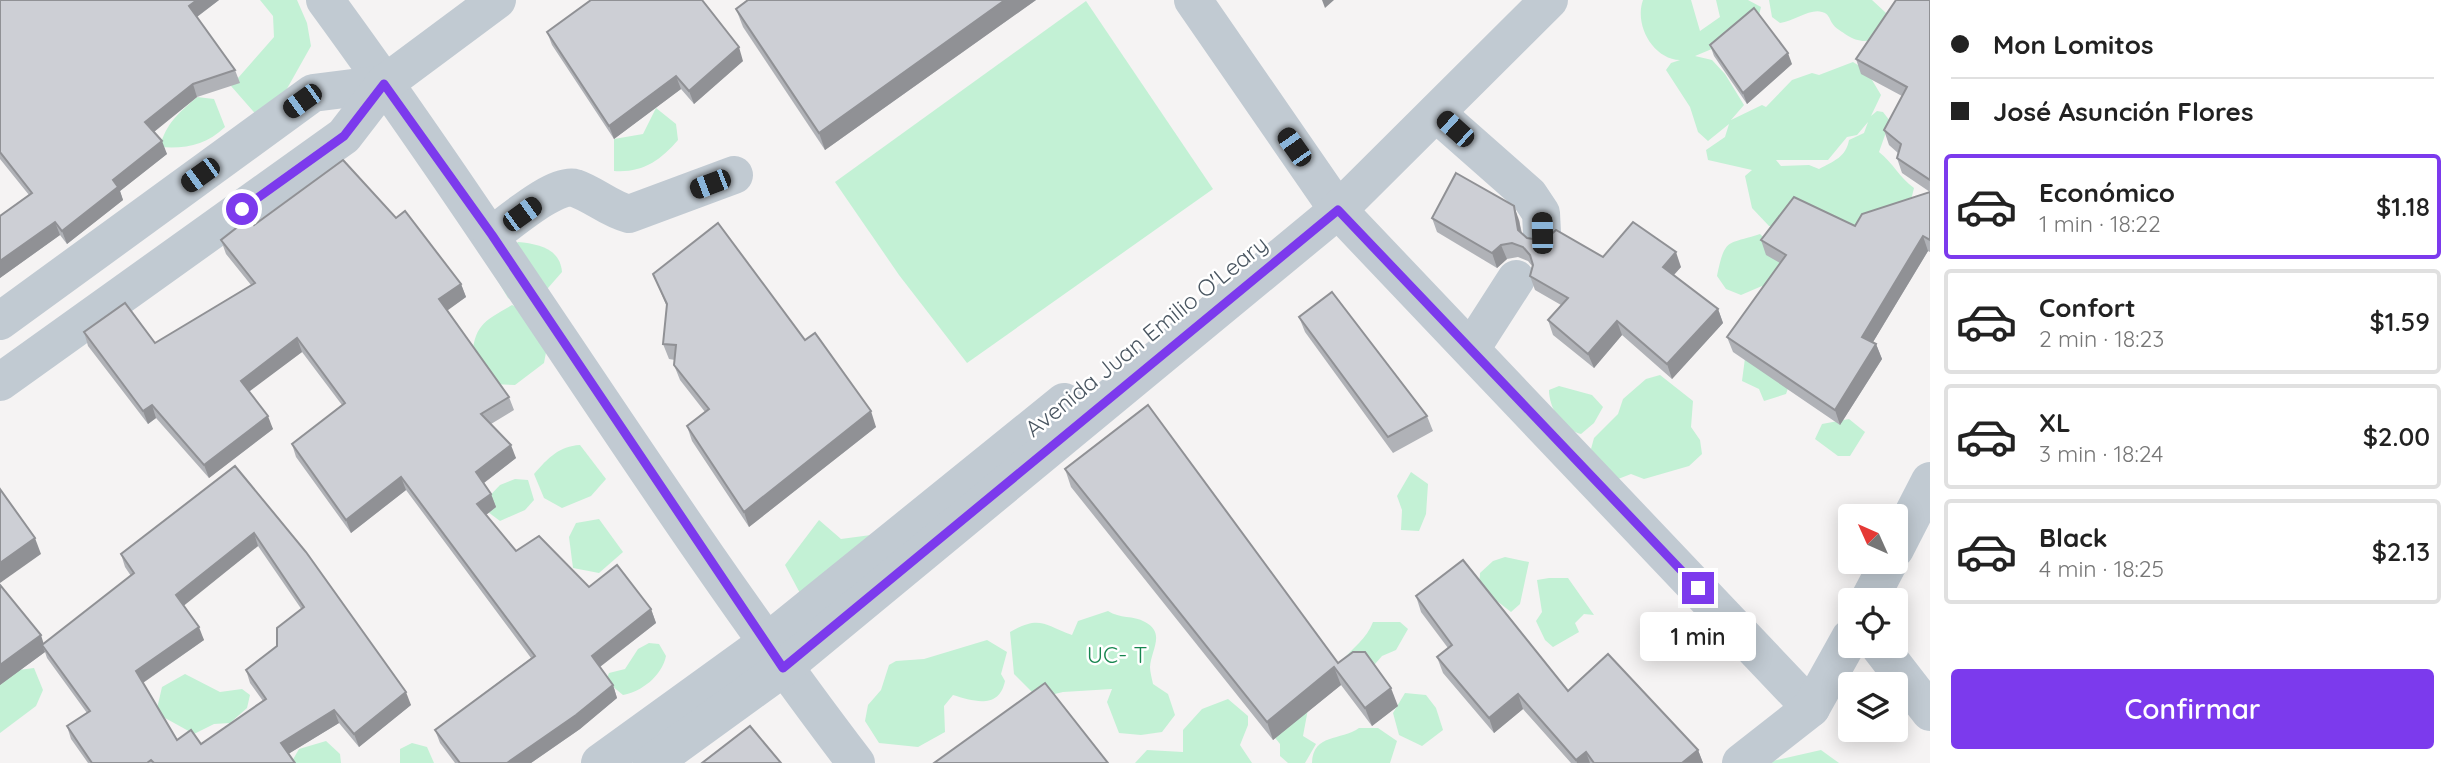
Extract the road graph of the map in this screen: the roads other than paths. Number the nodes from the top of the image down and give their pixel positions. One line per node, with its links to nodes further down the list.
1 (325, 0): 5 (street)
2 (498, 0): 5 (street)
3 (1192, 0): 8 (street)
4 (1549, 0): 6 (street, Avenida Juan Emilio O'Leary)
5 (384, 84): 10 (street); 12 (street); 14 (street)
6 (1436, 113): 8 (street, Avenida Juan Emilio O'Leary); 9 (street)
7 (734, 174): 10 (street)
8 (1338, 210): 13 (street); 17 (street, Avenida Juan Emilio O'Leary)
9 (1542, 233)
10 (492, 235): 17 (street)
11 (1516, 279): 13 (street)
12 (0, 321)
13 (1471, 349): 20 (street)
14 (0, 382)
15 (1930, 481): 16 (street)
16 (1908, 524)
17 (775, 655): 22 (street, Avenida Juan Emilio O'Leary); 23 (street, Avenida Juan Emilio O'Leary); 24 (street)
18 (1839, 658): 20 (street)
19 (1888, 658): 21 (street)
20 (1811, 708): 25 (street)
21 (1930, 712)
22 (600, 763)
23 (652, 763)
24 (856, 763)
25 (1741, 763)

